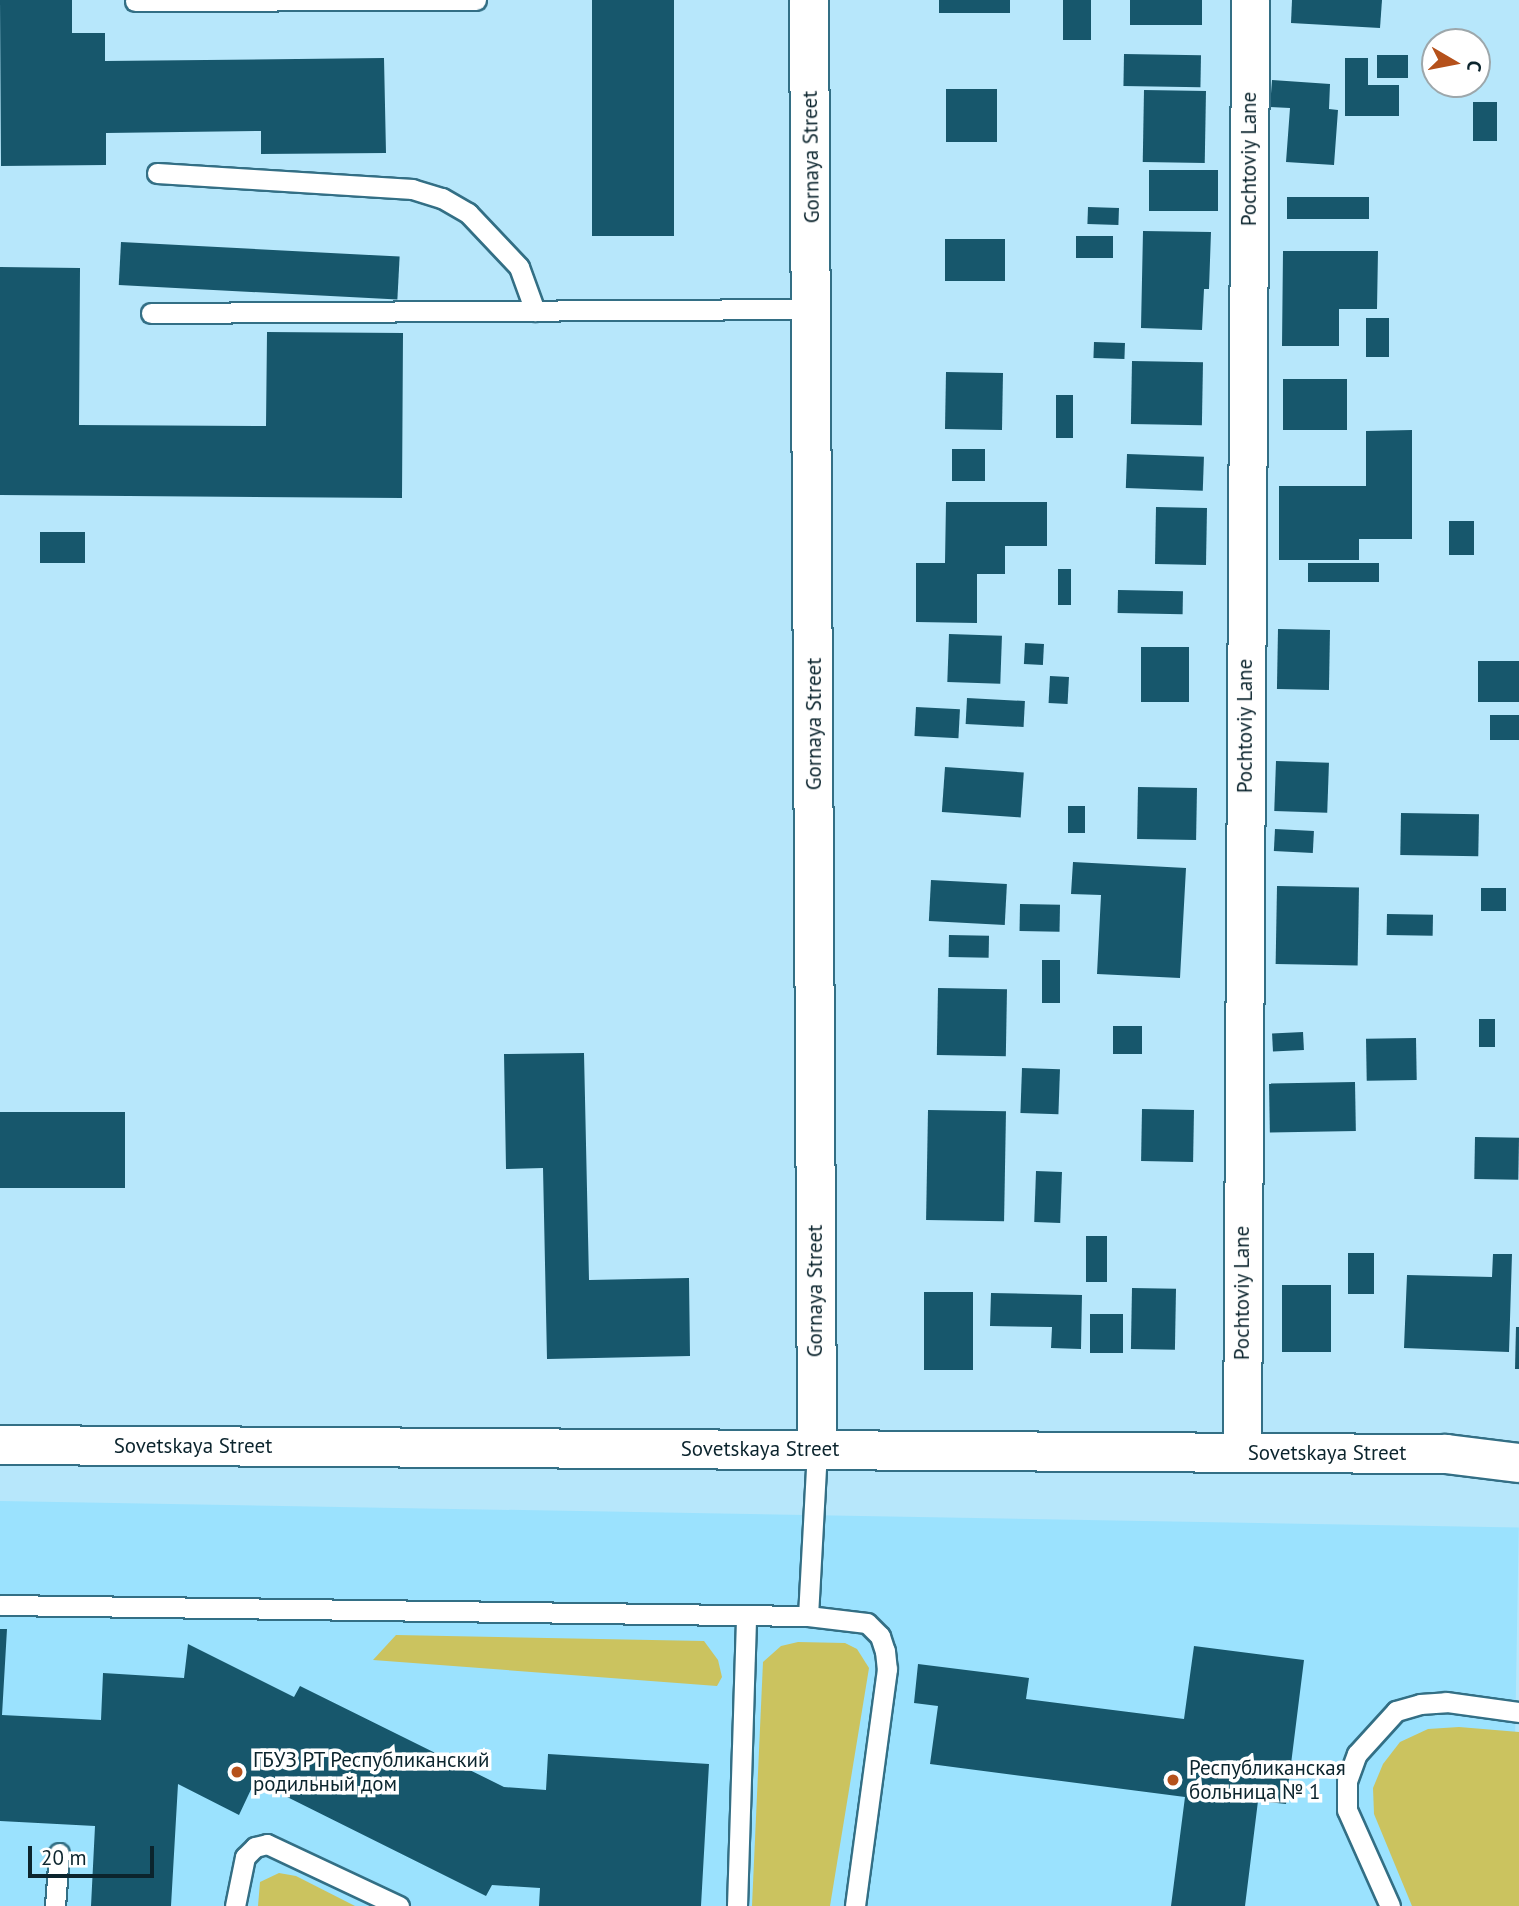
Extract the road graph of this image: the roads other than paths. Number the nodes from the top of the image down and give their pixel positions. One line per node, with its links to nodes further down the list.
1 (476, 0): 4 (lane)
2 (809, 0): 6 (street, Gornaya Street)
3 (1250, 0): 11 (street, Pochtoviy Lane)
4 (135, 1)
5 (157, 173): 7 (lane)
6 (813, 309): 7 (lane); 10 (street, Gornaya Street)
7 (535, 310): 8 (lane)
8 (150, 313)
9 (0, 1445): 10 (street, Sovetskaya Street)
10 (817, 1449): 11 (street, Sovetskaya Street); 15 (lane)
11 (1242, 1453): 12 (street, Sovetskaya Street)
12 (1519, 1463)
13 (0, 1605): 14 (lane)
14 (746, 1616): 15 (lane); 21 (lane)
15 (808, 1616): 22 (lane)
16 (1519, 1712): 23 (lane)
17 (60, 1853): 18 (lane)
18 (55, 1906)
19 (235, 1906): 20 (lane)
20 (399, 1906)
21 (737, 1906)
22 (855, 1906)
23 (1390, 1906)

